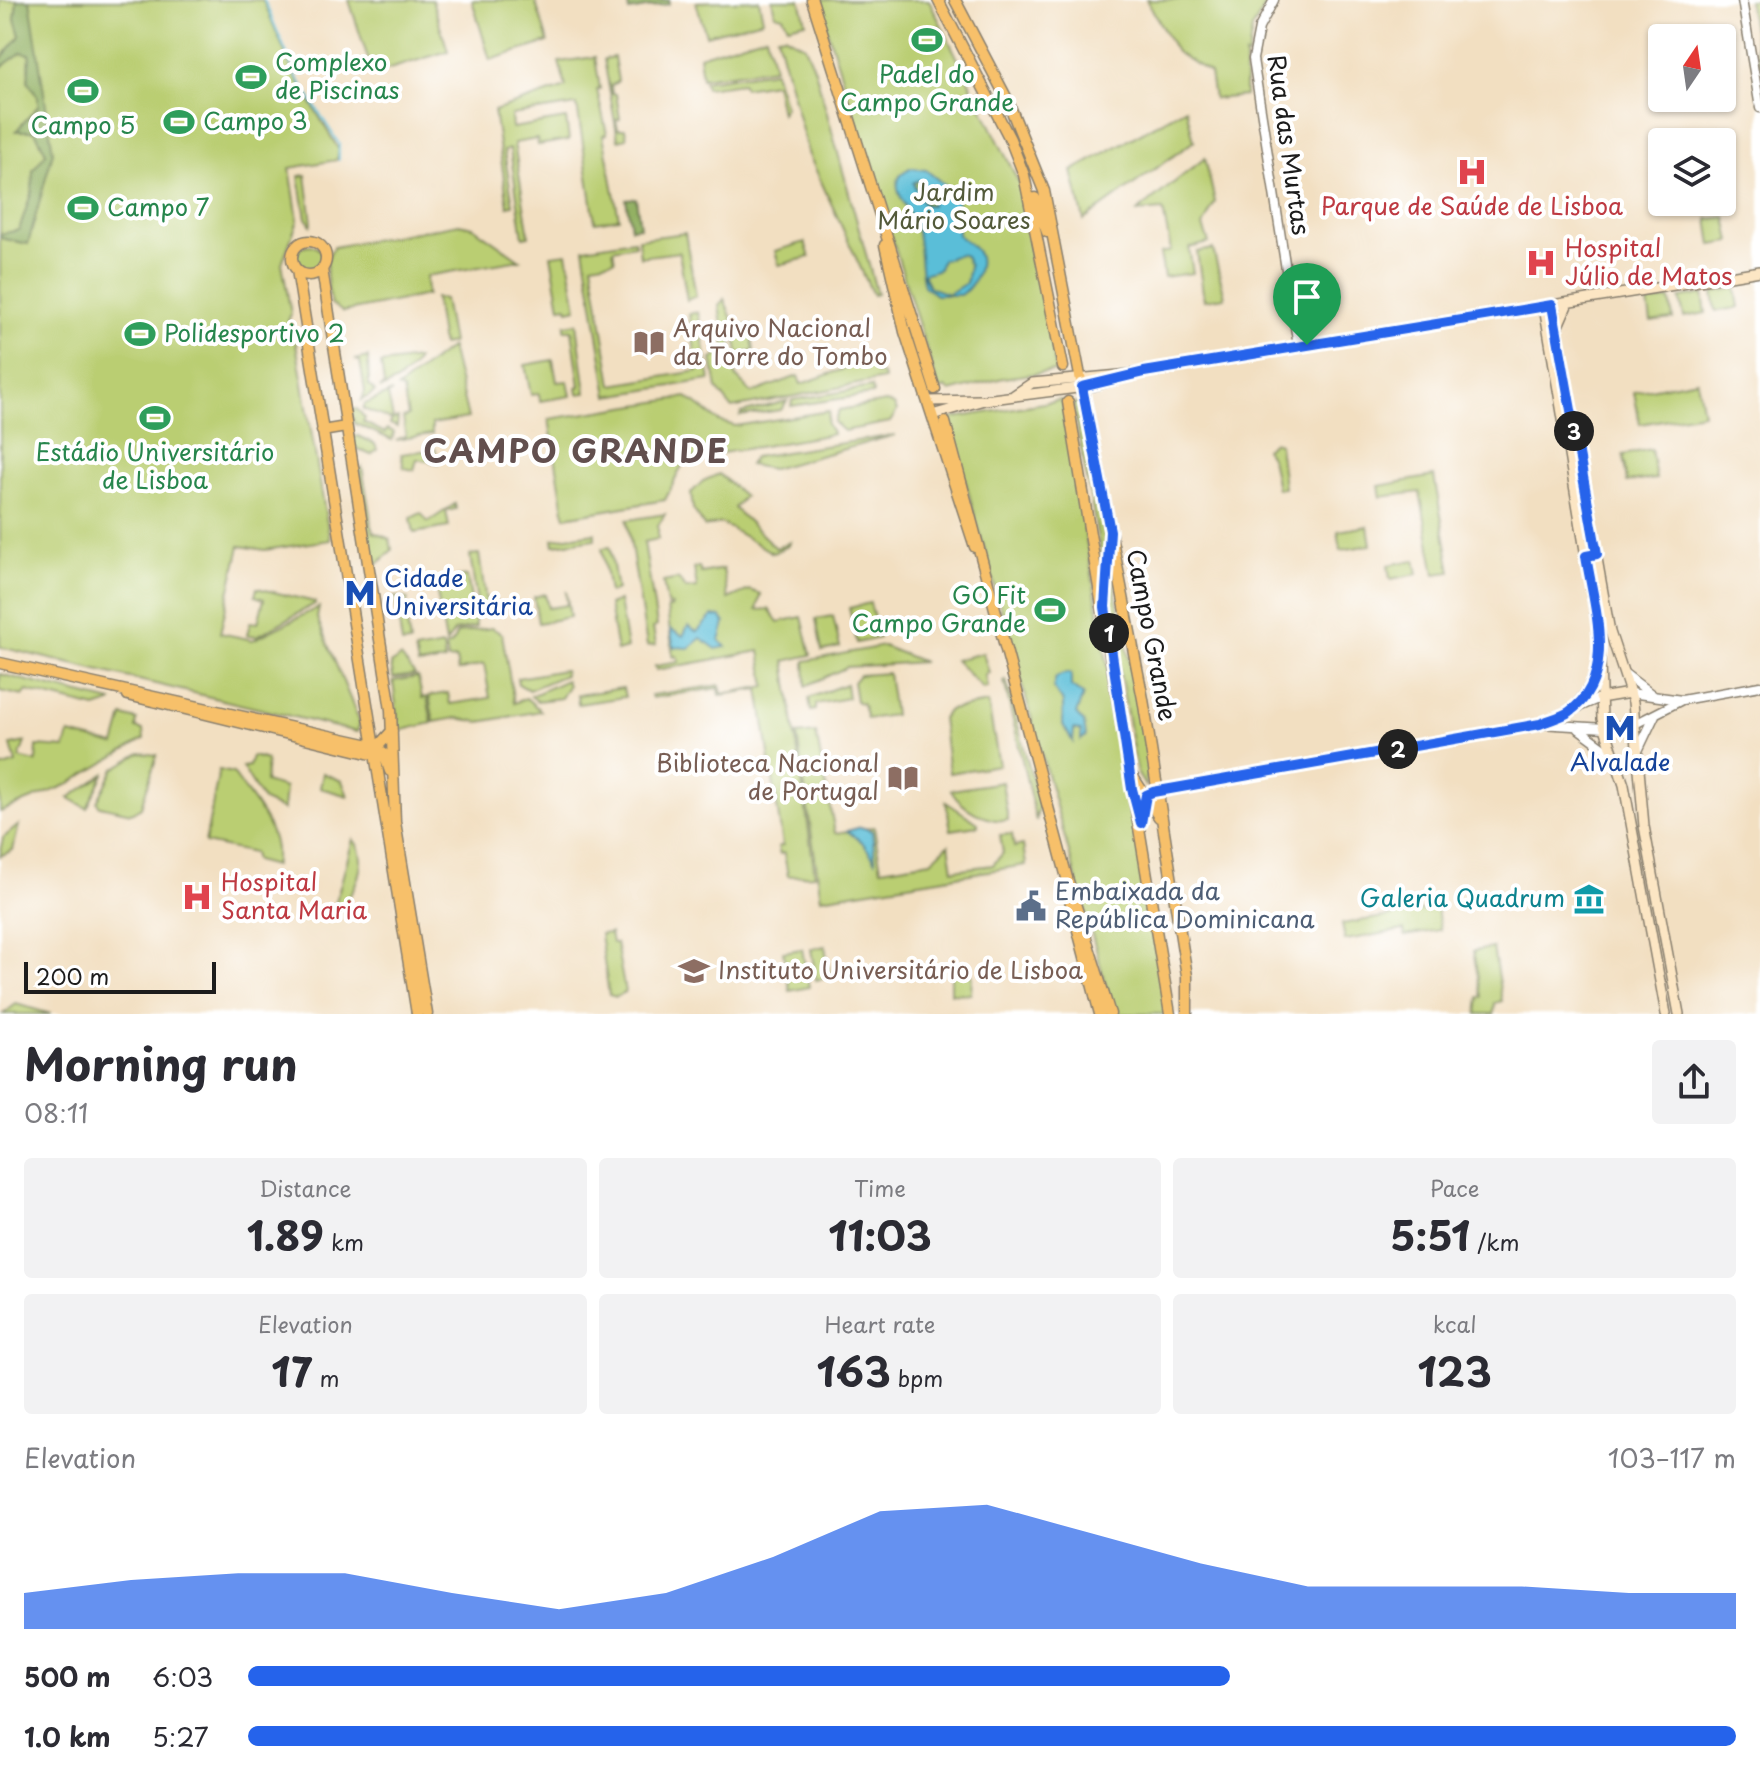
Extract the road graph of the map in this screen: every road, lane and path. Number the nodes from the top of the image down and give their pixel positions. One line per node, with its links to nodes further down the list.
1 (812, 0): 9 (main road)
2 (938, 0): 6 (main road)
3 (953, 0): 6 (main road); 10 (main road, Campo Grande)
4 (1274, 0): 17 (street, Rua das Murtas)
5 (1742, 0): 7 (street)
6 (967, 53): 8 (main road)
7 (1760, 108)
8 (1024, 175): 10 (main road); 18 (main road)
9 (881, 223): 20 (main road); 22 (main road)
10 (1057, 253): 19 (main road, Campo Grande)
11 (322, 269): 12 (main road); 12 (main road); 26 (main road)
12 (297, 270): 27 (main road)
13 (1760, 271): 14 (main road)
14 (1568, 303): 15 (main road); 16 (main road)
15 (1548, 306): 16 (main road); 17 (main road); 29 (main road)
16 (1557, 328): 29 (main road)
17 (1298, 346): 19 (main road)
18 (1063, 367)
19 (1081, 382): 21 (main road); 28 (main road, Campo Grande)
20 (935, 389)
21 (984, 400): 22 (main road); 24 (main road)
22 (928, 401): 24 (main road)
23 (1068, 402): 31 (main road, Campo Grande)
24 (932, 415): 30 (main road)
25 (945, 422): 30 (main road)
26 (346, 427): 27 (main road); 46 (main road)
27 (322, 431): 44 (main road)
28 (1110, 531): 31 (main road); 52 (main road, Campo Grande)
29 (1592, 555): 33 (main road); 34 (main road)
30 (981, 560): 60 (main road)
31 (1105, 607): 53 (main road, Campo Grande)
32 (0, 663): 48 (main road)
33 (1598, 666): 37 (main road); 40 (street)
34 (1624, 673): 36 (main road); 38 (street)
35 (1760, 686): 39 (street)
36 (1630, 693): 37 (main road); 38 (street); 43 (main road)
37 (1600, 698): 40 (street); 47 (main road)
38 (1658, 698): 39 (street)
39 (1682, 700): 41 (street)
40 (1569, 712): 42 (street)
41 (1655, 714): 43 (street); 50 (street)
42 (1540, 724): 45 (street); 56 (street)
43 (1635, 724): 47 (main road); 50 (main road)
44 (371, 725): 46 (main road); 48 (main road); 49 (main road)
45 (1571, 725): 47 (street); 51 (street)
46 (392, 728): 49 (main road); 55 (main road)
47 (1605, 728): 51 (main road)
48 (357, 747): 49 (main road); 54 (main road)
49 (372, 750): 54 (main road); 55 (main road)
50 (1636, 754): 61 (main road)
51 (1615, 756): 61 (main road)
52 (1155, 773): 56 (main road, Campo Grande); 57 (main road)
53 (1132, 775): 57 (main road); 59 (main road, Campo Grande)
54 (380, 777): 62 (main road)
55 (393, 789): 63 (main road)
56 (1159, 791): 57 (main road); 58 (main road, Campo Grande)
57 (1146, 795): 58 (main road); 59 (main road)
58 (1160, 819): 67 (main road, Campo Grande)
59 (1141, 823): 66 (main road, Campo Grande)
60 (1067, 878): 64 (main road); 65 (main road)
61 (1656, 930): 68 (main road); 69 (main road)
62 (417, 1014)
63 (427, 1014)
64 (1100, 1014)
65 (1110, 1014)
66 (1170, 1014)
67 (1187, 1014)
68 (1666, 1014)
69 (1679, 1014)

